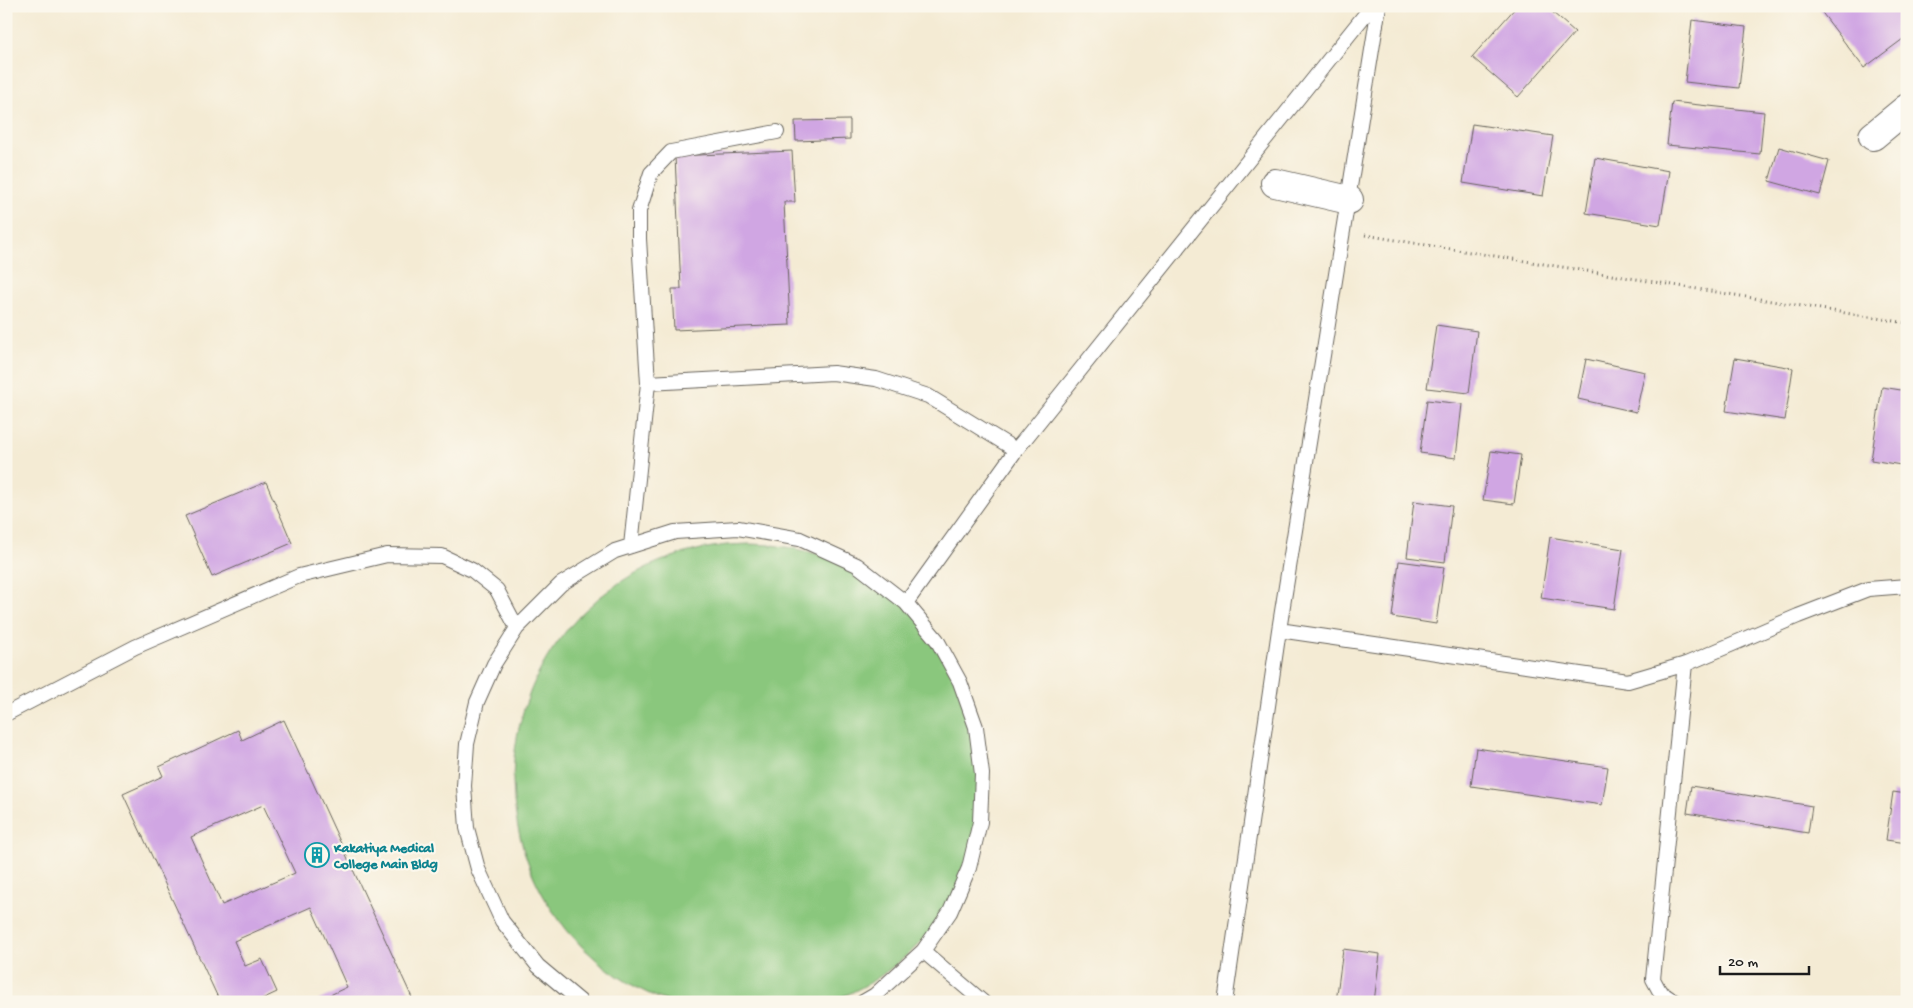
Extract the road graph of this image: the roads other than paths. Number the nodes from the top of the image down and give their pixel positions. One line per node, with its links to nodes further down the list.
1 (1372, 6): 9 (lane)
2 (1378, 6): 7 (lane)
3 (1907, 108): 5 (street)
4 (777, 132): 8 (lane)
5 (1874, 136)
6 (1275, 183): 7 (street)
7 (1348, 200): 14 (lane)
8 (648, 383): 9 (lane); 10 (lane)
9 (1016, 450): 12 (lane)
10 (631, 546): 12 (lane); 13 (lane)
11 (1907, 586): 15 (lane)
12 (906, 603): 17 (lane)
13 (517, 628): 16 (lane); 18 (lane)
14 (1279, 630): 15 (lane); 21 (lane)
15 (1685, 664): 22 (lane)
16 (6, 714)
17 (923, 951): 19 (lane); 20 (lane)
18 (581, 1002)
19 (863, 1002)
20 (983, 1002)
21 (1225, 1002)
22 (1675, 1002)

